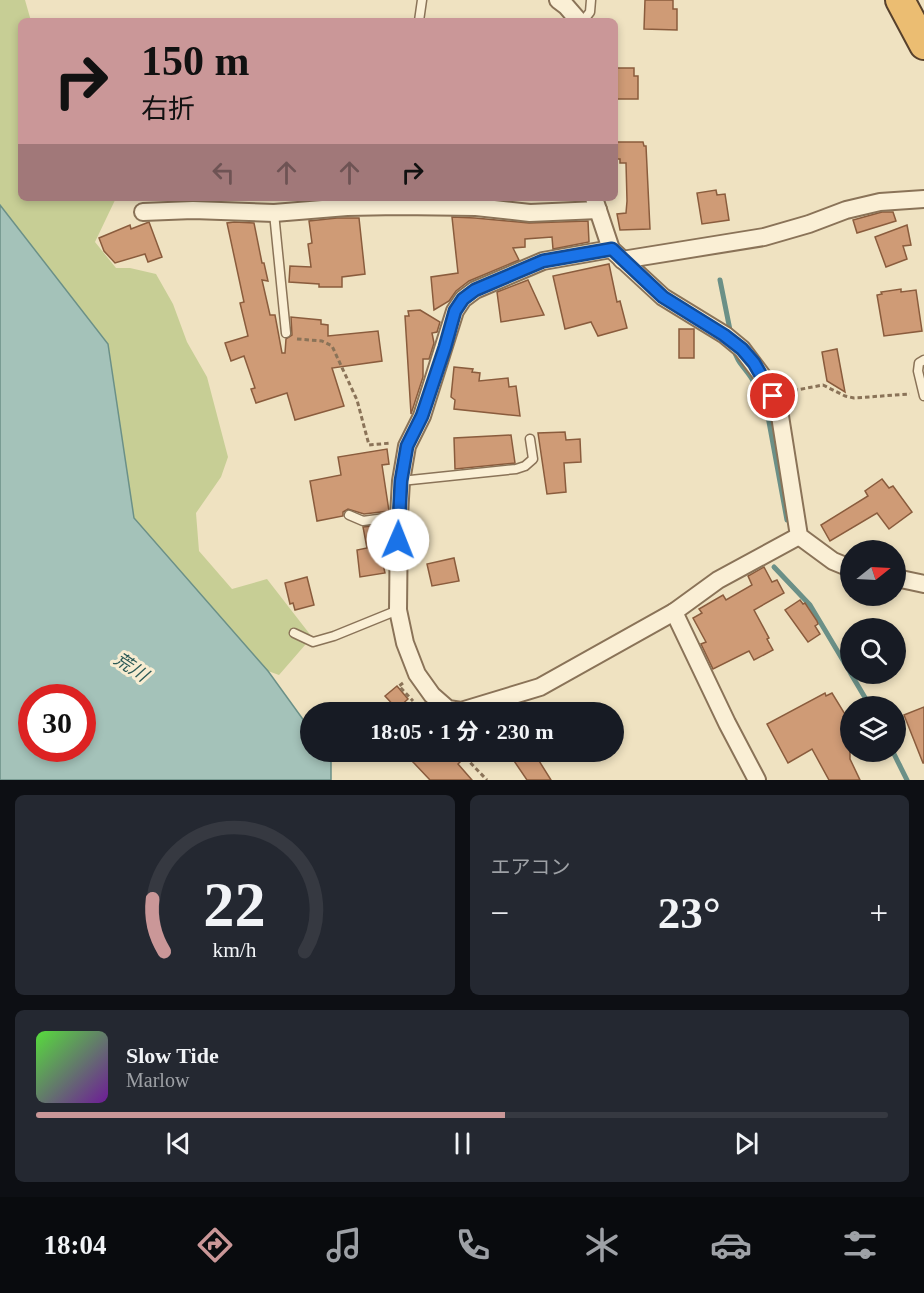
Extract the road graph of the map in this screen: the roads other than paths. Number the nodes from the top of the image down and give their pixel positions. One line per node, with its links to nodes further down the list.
1 (422, 0): 5 (lane)
2 (558, 0): 6 (street)
3 (591, 0): 7 (lane)
4 (900, 0): 8 (highway)
5 (419, 18)
6 (578, 18)
7 (584, 18)
8 (924, 45)
9 (924, 199): 14 (street)
10 (398, 202): 11 (street); 13 (street)
11 (596, 204): 14 (street)
12 (143, 212): 13 (street)
13 (274, 213): 15 (lane)
14 (617, 254): 19 (street); 22 (street)
15 (286, 333)
16 (924, 360): 17 (lane)
17 (923, 395)
18 (530, 439): 19 (lane)
19 (401, 481): 21 (street)
20 (349, 515): 21 (lane)
21 (399, 516): 26 (street)
22 (799, 536): 23 (street); 27 (street)
23 (840, 564)
24 (906, 580): 25 (street)
25 (924, 584)
26 (398, 610): 27 (street); 28 (lane)
27 (674, 612): 29 (street)
28 (294, 633)
29 (758, 780)

